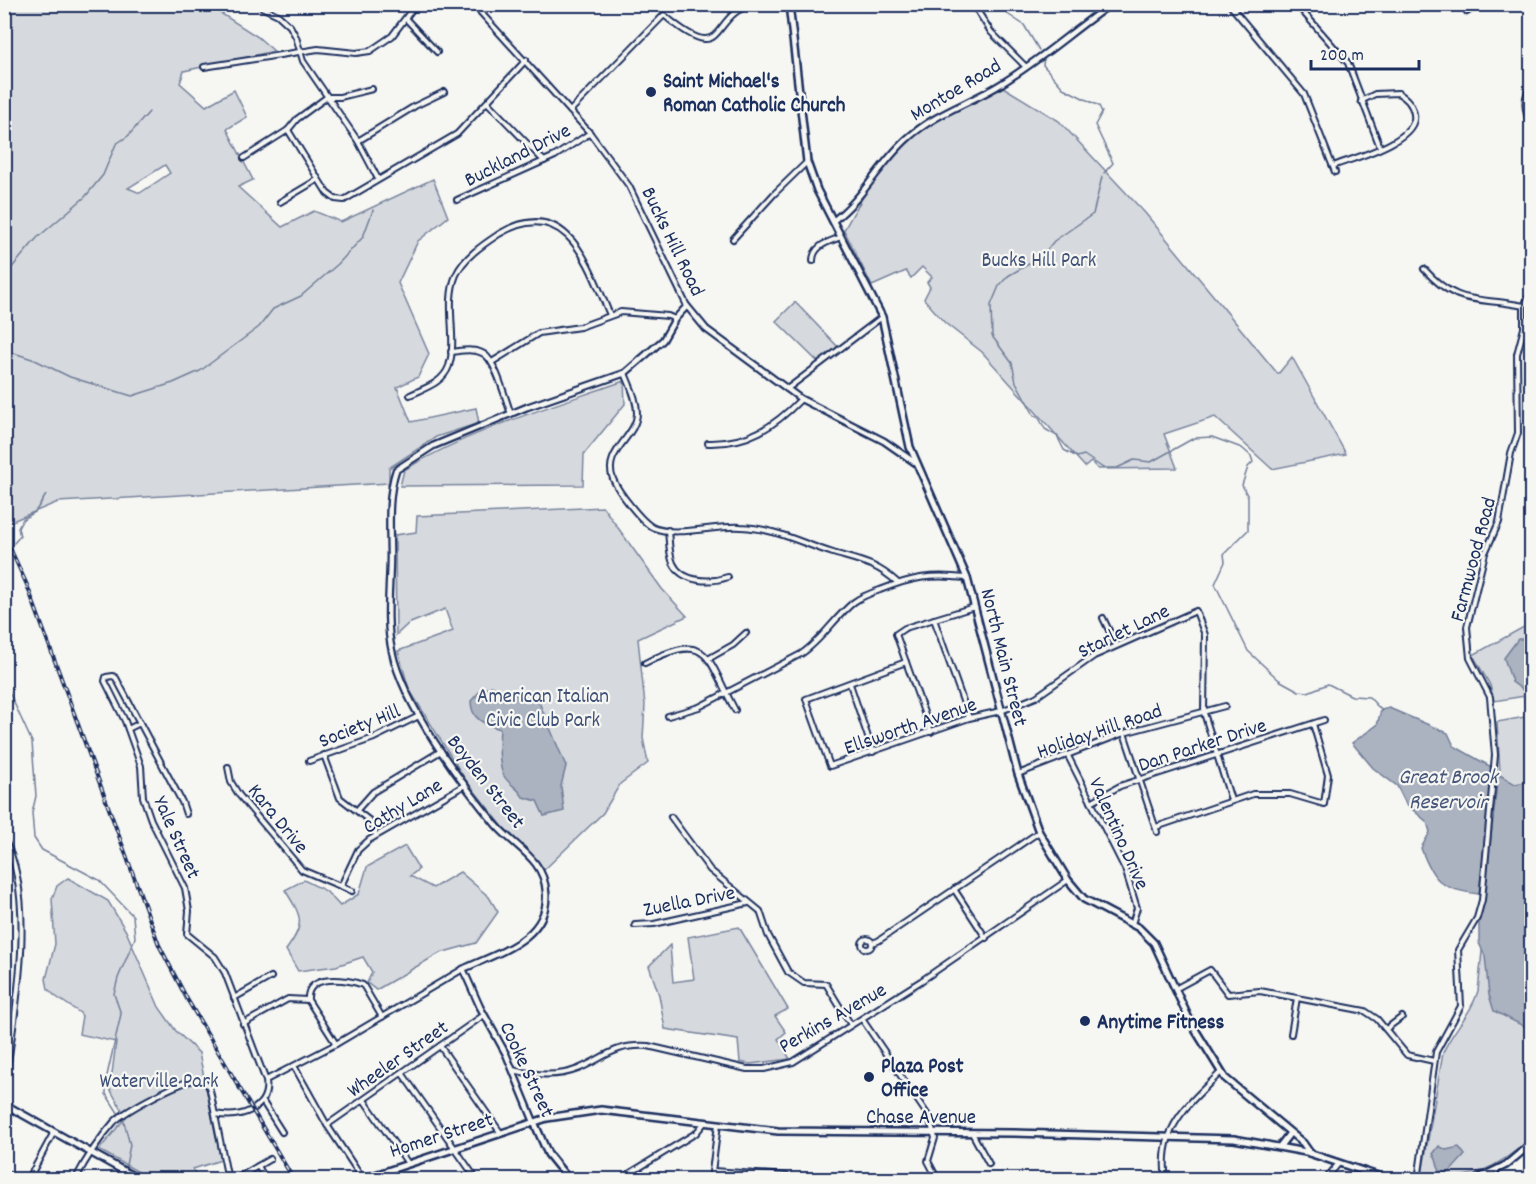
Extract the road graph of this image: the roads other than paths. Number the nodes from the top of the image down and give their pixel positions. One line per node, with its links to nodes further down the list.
1 (255, 4): 16 (street)
2 (416, 4): 15 (street)
3 (473, 4): 18 (street, Bucks Hill Road)
4 (755, 4): 11 (street)
5 (789, 4): 35 (main road, North Main Street)
6 (973, 4): 19 (street)
7 (1099, 4): 13 (street)
8 (1111, 4): 13 (street, Montoe Road)
9 (1296, 4): 25 (street)
10 (1478, 4): 14 (street)
11 (747, 5): 27 (street)
12 (1230, 5): 36 (street)
13 (1104, 9): 19 (street, Montoe Road)
14 (1467, 12)
15 (406, 18): 16 (street); 17 (street)
16 (300, 52): 20 (street); 24 (street)
17 (437, 52)
18 (526, 60): 26 (street); 27 (street, Bucks Hill Road)
19 (1025, 66): 42 (street, Montoe Road)
20 (204, 67)
21 (1532, 85): 29 (street)
22 (372, 89): 24 (street)
23 (444, 93): 31 (street)
24 (327, 97): 28 (street); 31 (street)
25 (1361, 101): 32 (street); 32 (street)
26 (488, 103): 34 (street); 38 (street)
27 (570, 111): 30 (street, Bucks Hill Road)
28 (288, 130): 33 (street); 39 (street)
29 (1532, 132)
30 (590, 133): 34 (street, Buckland Drive); 48 (street, Bucks Hill Road)
31 (358, 141): 38 (street)
32 (1380, 147): 36 (street)
33 (244, 158)
34 (544, 161): 40 (street, Buckland Drive)
35 (807, 162): 42 (main road, North Main Street); 44 (street)
36 (1333, 166): 37 (street)
37 (1335, 172)
38 (378, 179): 39 (street)
39 (317, 180): 41 (street)
40 (457, 200)
41 (280, 202)
42 (833, 221): 43 (main road, North Main Street)
43 (841, 237): 45 (street); 51 (main road, North Main Street)
44 (733, 238)
45 (813, 261)
46 (1424, 269): 49 (street)
47 (1532, 291): 49 (street, Farmwood Road)
48 (687, 306): 52 (street, Boyden Street); 56 (street, Bucks Hill Road)
49 (1524, 306): 136 (street, Farmwood Road)
50 (610, 315): 52 (street); 53 (street); 54 (street)
51 (882, 317): 56 (street); 61 (main road, North Main Street)
52 (675, 319): 55 (street, Boyden Street)
53 (451, 352): 54 (street); 57 (street)
54 (492, 362): 59 (street)
55 (625, 373): 59 (street, Boyden Street); 62 (street)
56 (787, 389): 58 (street, Bucks Hill Road)
57 (410, 395)
58 (801, 399): 60 (street); 61 (street, Bucks Hill Road)
59 (511, 414): 80 (street, Boyden Street)
60 (708, 443)
61 (917, 464): 64 (main road, North Main Street)
62 (668, 530): 63 (street); 65 (street)
63 (728, 577)
64 (967, 578): 65 (street); 66 (main road, North Main Street)
65 (898, 583): 75 (street)
66 (974, 607): 68 (street); 78 (main road, North Main Street)
67 (1103, 618): 70 (street)
68 (934, 619): 72 (street); 82 (street)
69 (746, 633): 71 (street)
70 (1116, 645): 78 (street, Starlet Lane); 79 (street, Starlet Lane)
71 (708, 659): 73 (street); 75 (street)
72 (906, 662): 74 (street); 87 (street)
73 (645, 663)
74 (850, 684): 90 (street); 90 (street, Ellsworth Avenue)
75 (725, 692): 77 (street); 81 (street)
76 (1225, 706): 79 (street, Holiday Hill Road)
77 (735, 710)
78 (1001, 711): 82 (street, Ellsworth Avenue); 96 (main road, North Main Street)
79 (1204, 713): 88 (street, Holiday Hill Road); 93 (street)
80 (420, 716): 89 (street, Boyden Street); 91 (street, Society Hill)
81 (668, 716)
82 (969, 718): 87 (street, Ellsworth Avenue)
83 (1324, 720): 85 (street, Dan Parker Drive)
84 (140, 723): 86 (street); 86 (street, Yale Street); 102 (street, Yale Street)
85 (1313, 724): 93 (street, Dan Parker Drive); 99 (street)
86 (128, 729): 121 (street, Yale Street)
87 (932, 732): 90 (street, Ellsworth Avenue)
88 (1124, 733): 92 (street, Holiday Hill Road); 97 (street)
89 (441, 751): 98 (street, Boyden Street); 101 (street)
90 (873, 752)
91 (324, 755): 94 (street, Society Hill); 101 (street)
92 (1068, 756): 96 (street, Holiday Hill Road); 100 (street, Valentino Drive)
93 (1217, 756): 97 (street, Dan Parker Drive); 99 (street)
94 (309, 761)
95 (228, 767): 110 (street, Kara Drive)
96 (1018, 774): 105 (main road, North Main Street)
97 (1140, 780): 100 (street, Dan Parker Drive); 104 (street)
98 (465, 784): 107 (street, Cathy Lane); 118 (street, Boyden Street)
99 (1231, 800): 104 (street)
100 (1090, 802): 114 (street, Valentino Drive)
101 (357, 810): 107 (street)
102 (186, 814)
103 (671, 817): 113 (street)
104 (1156, 827): 106 (street)
105 (1039, 832): 109 (main road, North Main Street); 111 (street)
106 (1157, 832)
107 (376, 835): 110 (street, Cathy Lane)
108 (4, 839): 131 (street)
109 (1068, 880): 114 (main road, North Main Street); 116 (street, Perkins Avenue)
110 (341, 886): 112 (street, Kara Drive)
111 (954, 889): 116 (street); 117 (street)
112 (352, 891)
113 (749, 903): 115 (street, Zuella Drive); 130 (street)
114 (1132, 924): 120 (main road, North Main Street)
115 (635, 925)
116 (986, 938): 127 (street, Perkins Avenue)
117 (872, 943)
118 (463, 969): 124 (street, Cooke Street); 125 (street, Boyden Street)
119 (271, 976): 121 (street)
120 (1175, 990): 122 (street); 139 (main road, North Main Street)
121 (234, 998): 128 (street, Yale Street)
122 (1297, 998): 132 (street); 133 (street)
123 (308, 1000): 125 (street); 128 (street); 134 (street)
124 (484, 1015): 135 (street, Wheeler Street); 138 (street, Cooke Street)
125 (382, 1017): 134 (street, Boyden Street)
126 (1402, 1017): 132 (street)
127 (862, 1018): 130 (street, Perkins Avenue); 154 (street)
128 (243, 1024): 141 (street, Yale Street)
129 (4, 1025): 131 (street)
130 (851, 1025): 138 (street, Perkins Avenue)
131 (13, 1027): 142 (street)
132 (1386, 1029): 136 (street)
133 (1291, 1034)
134 (336, 1044): 137 (street, Boyden Street)
135 (440, 1046): 140 (street, Wheeler Street); 153 (street)
136 (1434, 1061): 188 (street, Farmwood Road)
137 (294, 1066): 141 (street, Boyden Street); 150 (street)
138 (513, 1070): 147 (street, Cooke Street)
139 (1220, 1072): 156 (main road, North Main Street); 157 (street)
140 (402, 1073): 143 (street, Wheeler Street); 160 (street)
141 (266, 1080): 144 (street)
142 (4, 1088)
143 (364, 1100): 150 (street, Wheeler Street); 164 (street)
144 (263, 1102): 146 (street); 152 (street)
145 (4, 1104): 151 (main road)
146 (215, 1114): 161 (street); 175 (street)
147 (534, 1122): 148 (main road, Chase Avenue); 153 (main road, Homer Street); 180 (main road, Cooke Street)
148 (705, 1122): 149 (main road, Chase Avenue); 181 (street)
149 (718, 1124): 154 (main road, Chase Avenue); 168 (street)
150 (327, 1125): 178 (street)
151 (55, 1131): 161 (main road); 172 (street)
152 (282, 1132)
153 (500, 1132): 160 (main road, Homer Street)
154 (935, 1132): 155 (main road, Chase Avenue); 184 (street)
155 (972, 1132): 157 (main road, Chase Avenue); 166 (street)
156 (1290, 1133): 159 (main road); 162 (main road, North Main Street)
157 (1168, 1137): 159 (main road, Chase Avenue); 185 (street)
158 (1532, 1143): 170 (main road)
159 (1280, 1146): 162 (main road, Chase Avenue)
160 (454, 1147): 164 (main road, Homer Street); 179 (street)
161 (91, 1151): 173 (street); 174 (main road)
162 (1310, 1153): 165 (main road, North Main Street)
163 (270, 1159): 167 (street)
164 (407, 1162): 178 (main road, Homer Street)
165 (1340, 1162): 186 (street); 187 (main road, North Main Street)
166 (989, 1164)
167 (258, 1166): 176 (street); 177 (street)
168 (713, 1171): 182 (street); 183 (street)
169 (4, 1172): 171 (street)
170 (1489, 1177): 189 (main road)
171 (19, 1179)
172 (28, 1179)
173 (75, 1179)
174 (140, 1179)
175 (228, 1179)
176 (234, 1179)
177 (266, 1179)
178 (361, 1179)
179 (477, 1179)
180 (569, 1179)
181 (619, 1179)
182 (711, 1179)
183 (794, 1179)
184 (938, 1179)
185 (1166, 1179)
186 (1325, 1179)
187 (1390, 1179)
188 (1418, 1179)
189 (1475, 1179)

